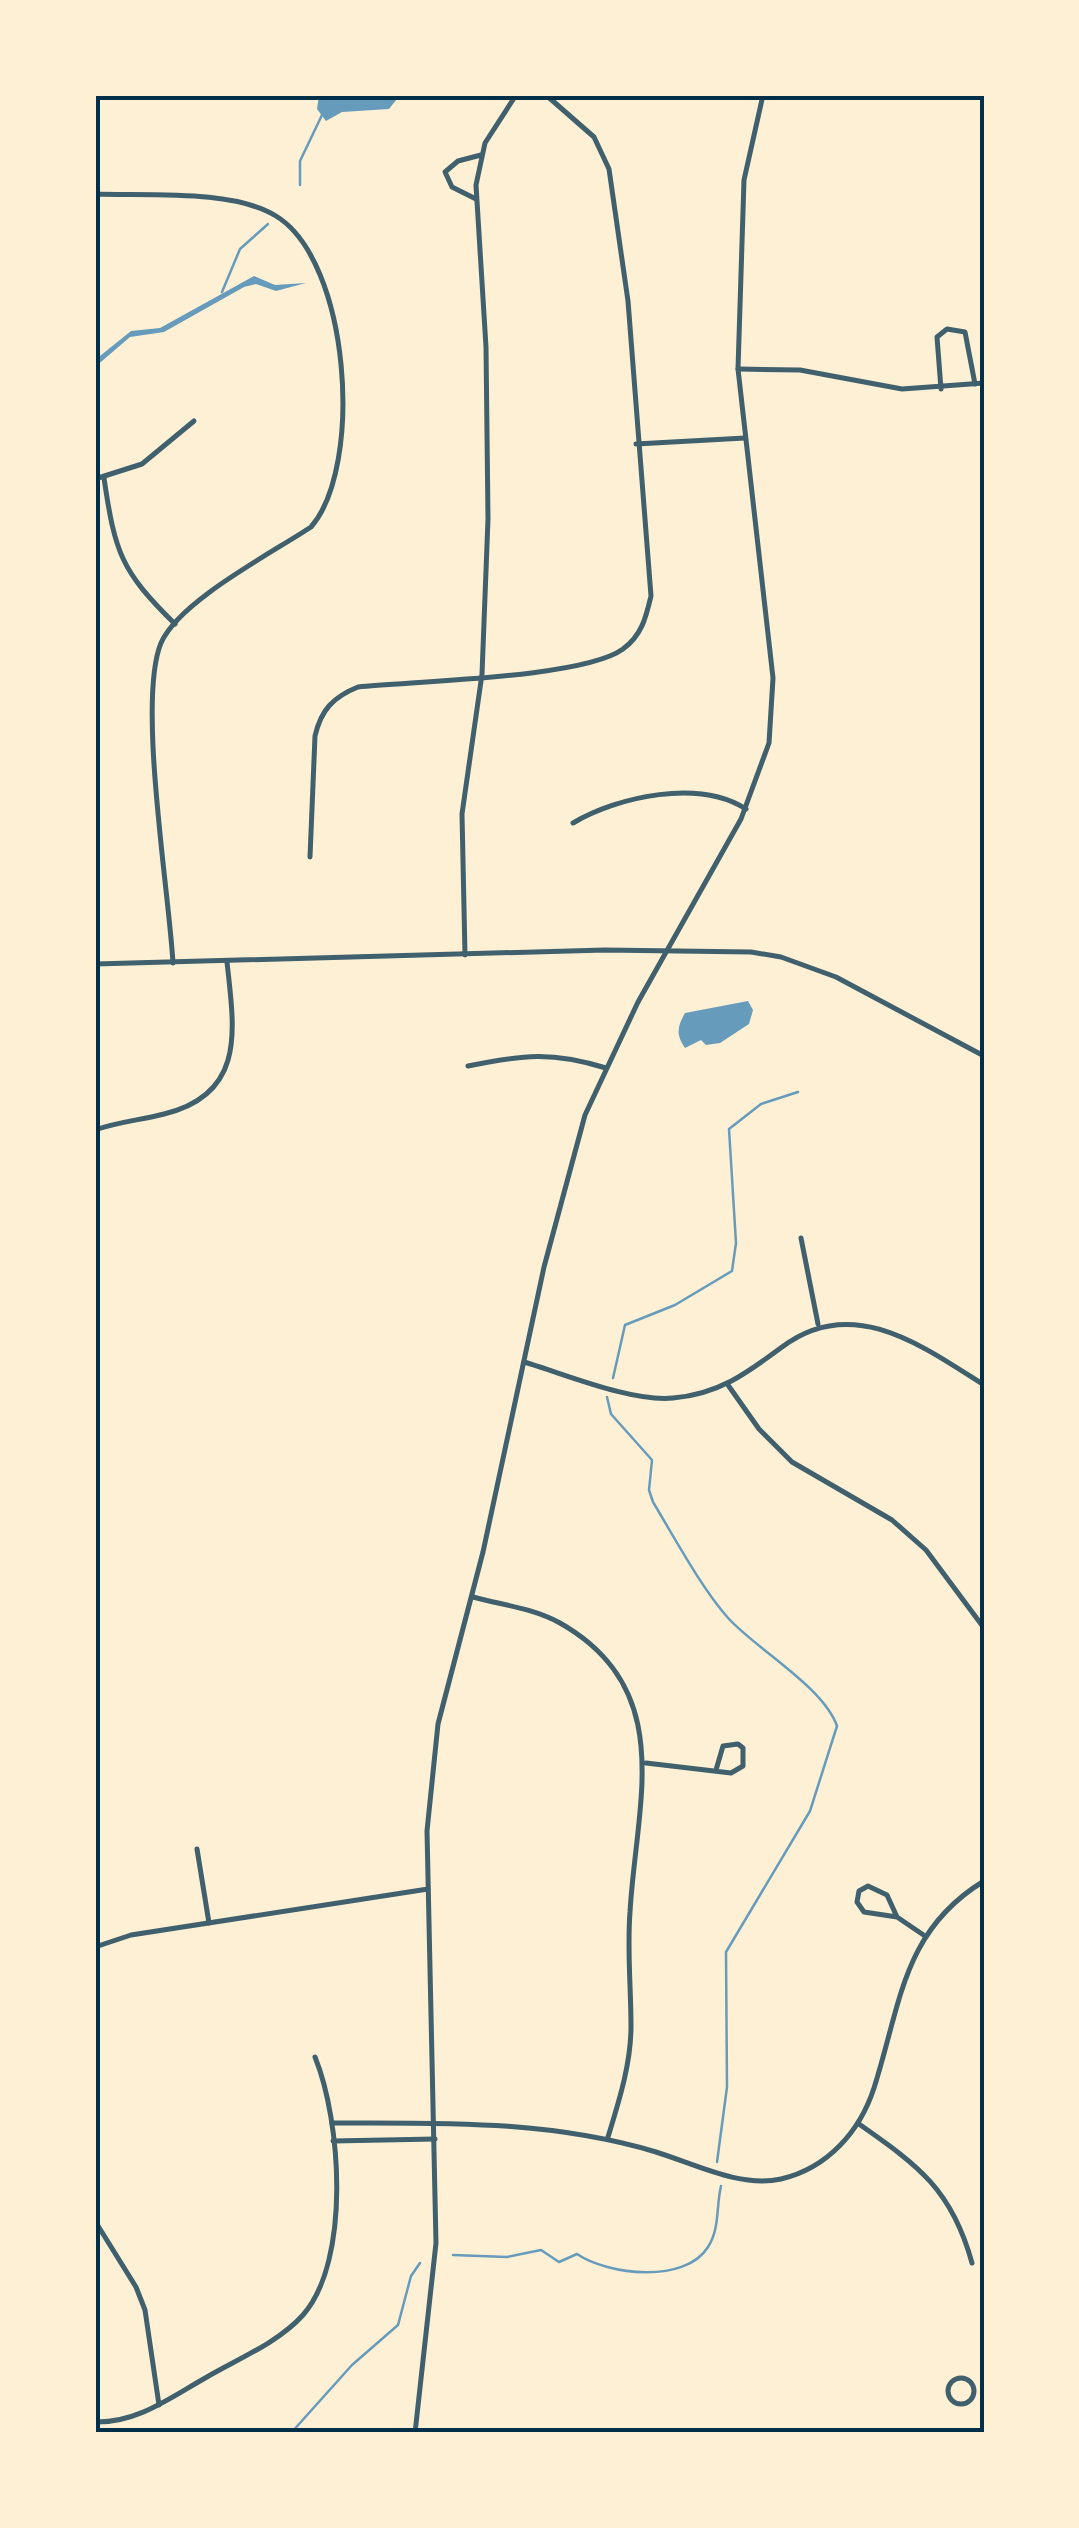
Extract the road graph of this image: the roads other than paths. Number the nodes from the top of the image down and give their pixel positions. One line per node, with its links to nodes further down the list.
1 (516, 95): 4 (street)
2 (546, 95): 13 (street)
3 (763, 95): 7 (street)
4 (481, 155): 6 (street); 6 (street)
5 (95, 194): 16 (street)
6 (476, 200): 17 (street)
7 (738, 368): 10 (street); 12 (street)
8 (984, 383): 9 (street)
9 (976, 385): 10 (street); 10 (street)
10 (941, 389)
11 (194, 422): 14 (street)
12 (744, 438): 13 (street); 18 (street)
13 (636, 444): 17 (street)
14 (104, 478): 15 (street); 16 (street)
15 (95, 479)
16 (175, 624): 24 (street)
17 (482, 674): 20 (street); 22 (street)
18 (746, 809): 19 (street); 21 (street)
19 (573, 823)
20 (310, 857)
21 (671, 950): 22 (street); 26 (street); 28 (street)
22 (465, 955): 23 (street)
23 (227, 962): 24 (street); 29 (street)
24 (173, 963): 25 (street)
25 (95, 964)
26 (984, 1056)
27 (468, 1066): 28 (street)
28 (606, 1068): 32 (street)
29 (95, 1130)
30 (801, 1238): 31 (street)
31 (818, 1324): 33 (street); 34 (street)
32 (524, 1362): 33 (street); 35 (street)
33 (728, 1385): 36 (street)
34 (984, 1385)
35 (473, 1597): 37 (street); 41 (street)
36 (984, 1628)
37 (646, 1762): 38 (street); 50 (street)
38 (716, 1770): 38 (street)
39 (197, 1849): 43 (street)
40 (984, 1880): 44 (street)
41 (428, 1889): 43 (street); 48 (street)
42 (897, 1917): 42 (street); 44 (street)
43 (209, 1924): 45 (street)
44 (925, 1936): 49 (street)
45 (95, 1947)
46 (316, 2057): 47 (street)
47 (332, 2123): 48 (street); 52 (street)
48 (435, 2123): 50 (street); 51 (street)
49 (859, 2124): 50 (street); 54 (street)
50 (608, 2138)
51 (435, 2140): 52 (street); 59 (street)
52 (333, 2141): 57 (street)
53 (95, 2220): 57 (street)
54 (972, 2263)
55 (984, 2387): 56 (street)
56 (974, 2388): 56 (street)
57 (159, 2405): 58 (street)
58 (95, 2422)
59 (415, 2433)

